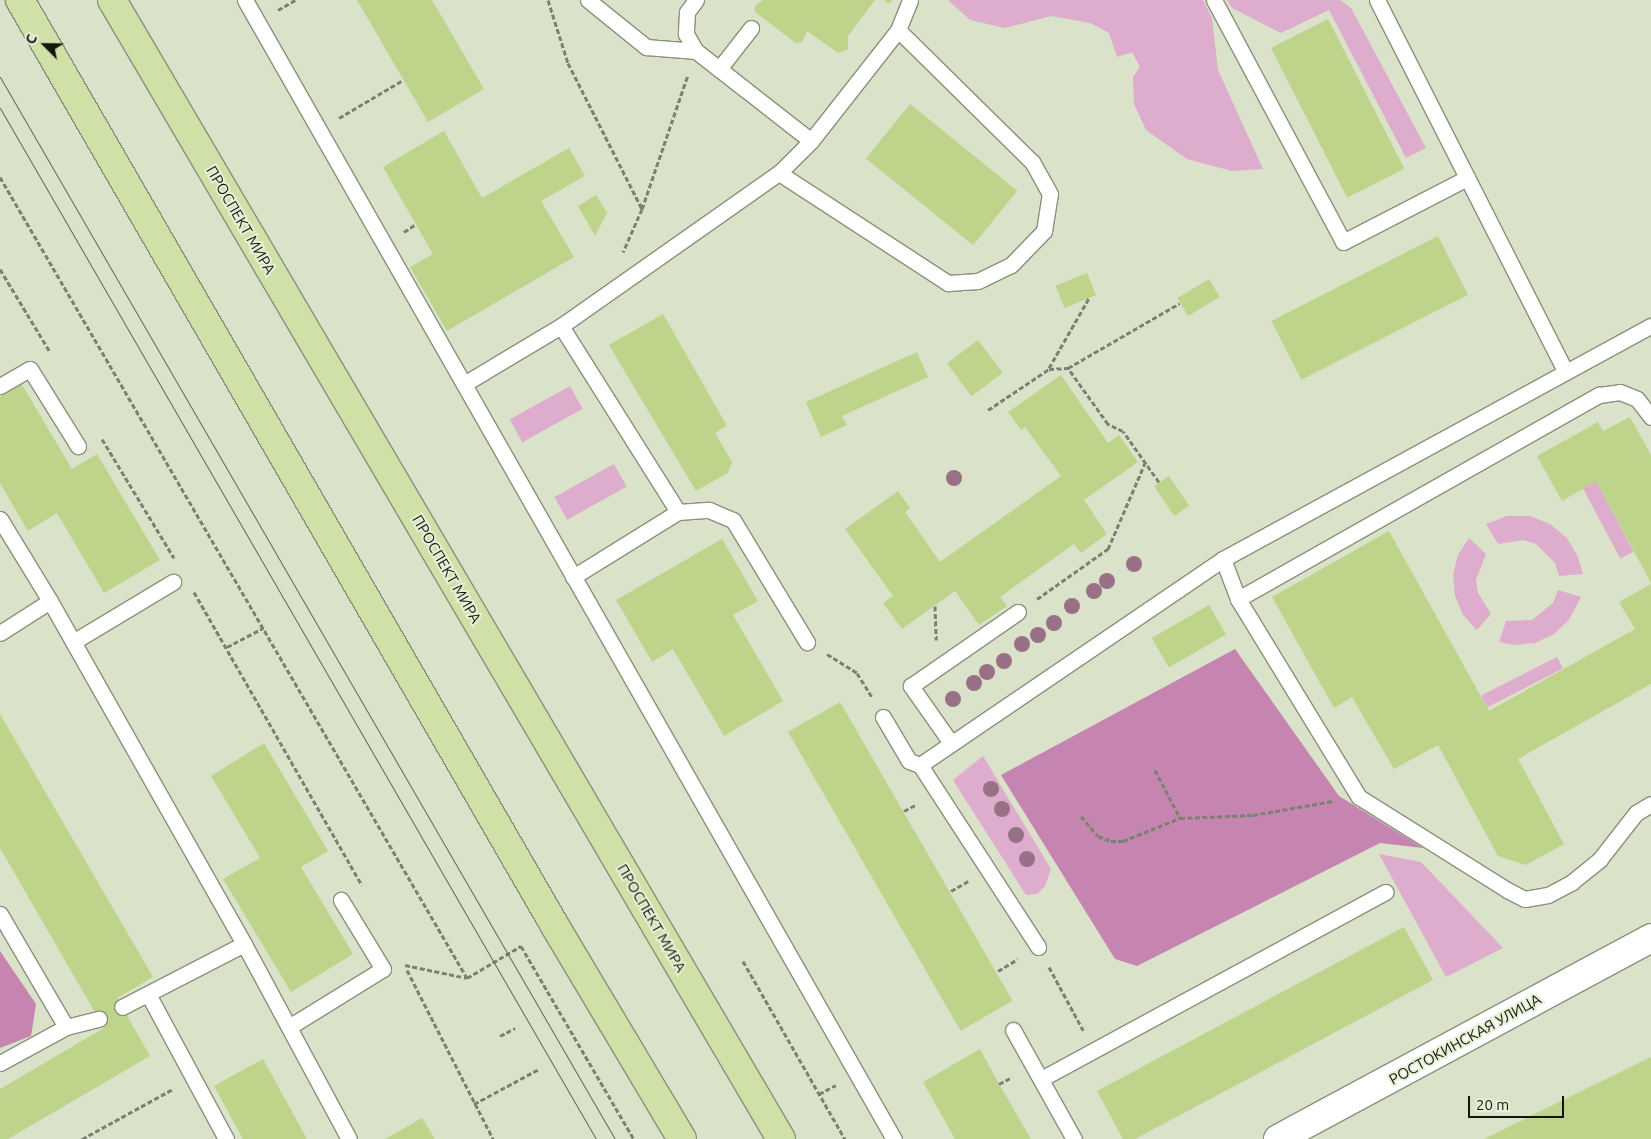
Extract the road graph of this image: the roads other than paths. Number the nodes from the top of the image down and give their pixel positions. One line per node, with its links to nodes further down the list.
1 (20, 0): 54 (main road)
2 (112, 0): 55 (main road, ПРОСПЕКТ МИРА)
3 (245, 0): 19 (lane)
4 (588, 0): 11 (lane)
5 (696, 0): 11 (lane)
6 (910, 0): 10 (lane)
7 (1214, 0): 15 (lane)
8 (1377, 0): 15 (lane)
9 (750, 28): 12 (lane)
10 (898, 30): 13 (lane); 14 (lane)
11 (696, 51): 12 (lane)
12 (719, 69): 13 (lane)
13 (811, 140): 14 (lane)
14 (779, 173): 16 (lane)
15 (1467, 178): 18 (lane)
16 (562, 326): 19 (lane); 23 (lane)
17 (1651, 326): 18 (lane)
18 (1565, 371): 25 (lane)
19 (464, 384): 26 (lane)
20 (0, 386): 22 (lane)
21 (1651, 417): 28 (lane)
22 (78, 446)
23 (678, 512): 26 (lane); 33 (lane)
24 (0, 519): 29 (lane)
25 (1224, 559): 28 (lane); 35 (lane)
26 (573, 577): 56 (lane)
27 (173, 582): 32 (lane)
28 (1238, 599): 37 (lane)
29 (50, 601): 31 (lane); 32 (lane)
30 (1018, 612): 35 (lane)
31 (0, 633)
32 (73, 642): 42 (lane)
33 (807, 642)
34 (883, 717): 36 (lane)
35 (951, 743): 36 (lane)
36 (920, 765): 43 (lane)
37 (1651, 804)
38 (1386, 892): 51 (lane)
39 (341, 900): 48 (lane)
40 (0, 914): 47 (lane)
41 (1651, 938): 58 (street, РОСТОКИНСКАЯ УЛИЦА)
42 (244, 944): 44 (lane); 48 (lane)
43 (1038, 947)
44 (148, 994): 45 (lane); 52 (lane)
45 (122, 1007)
46 (99, 1019): 47 (lane)
47 (66, 1027): 50 (lane)
48 (289, 1027): 53 (lane)
49 (1013, 1030): 51 (lane)
50 (0, 1063)
51 (1041, 1079): 57 (lane)
52 (226, 1139)
53 (349, 1139)
54 (682, 1139)
55 (781, 1139)
56 (894, 1139)
57 (1074, 1139)
58 (1278, 1139)

